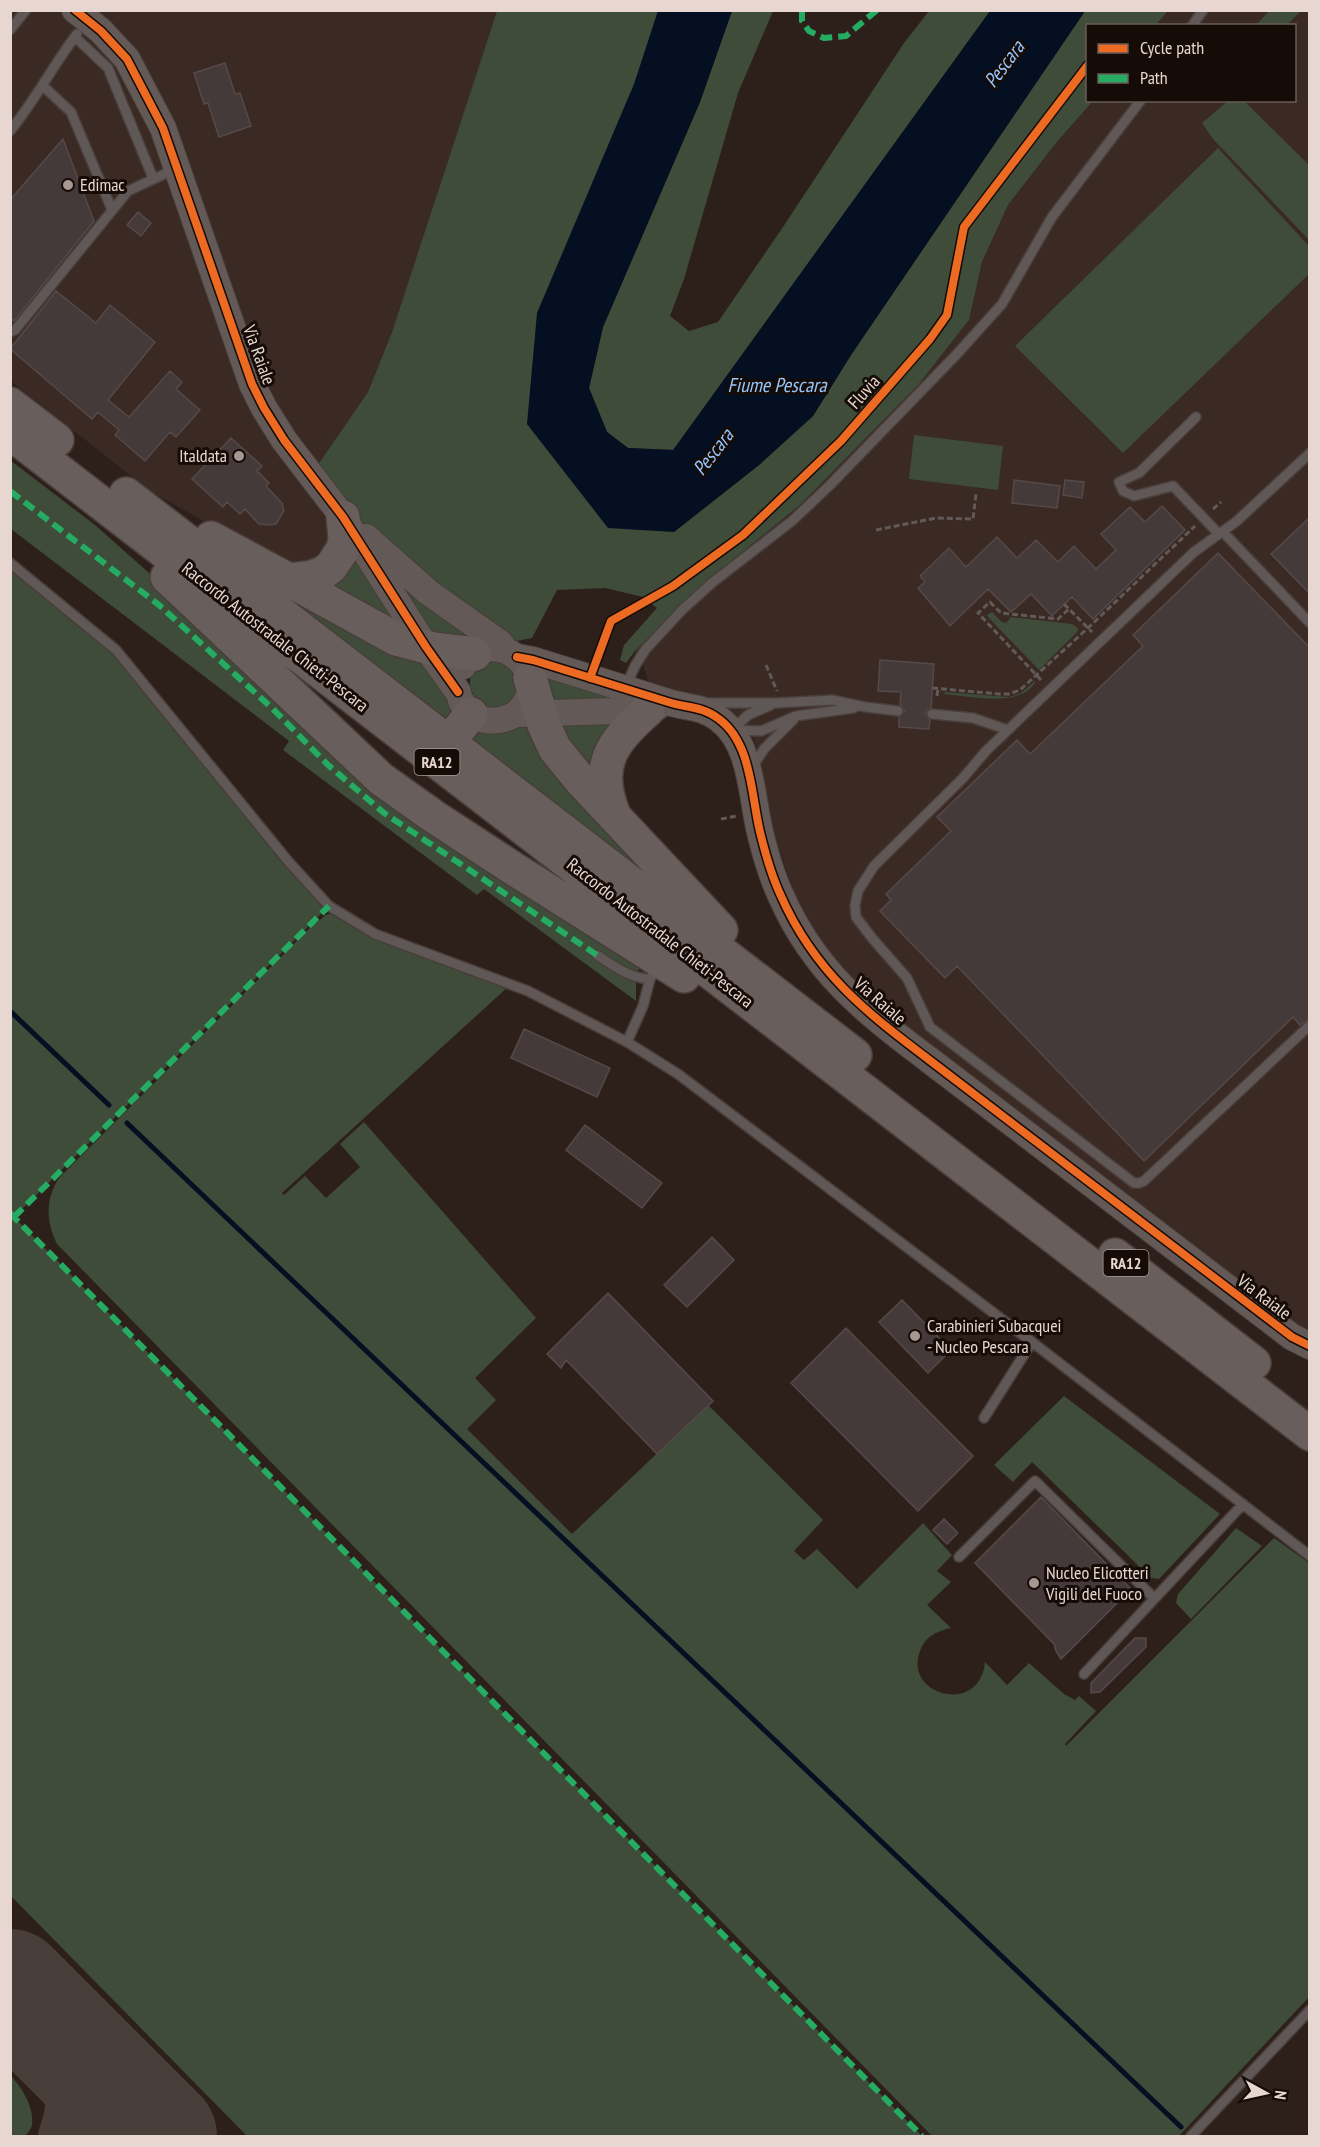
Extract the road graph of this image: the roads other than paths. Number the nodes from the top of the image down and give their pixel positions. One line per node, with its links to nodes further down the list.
1 (26, 10): 5 (lane)
2 (1203, 10): 4 (lane)
3 (79, 23): 6 (lane); 9 (street, Via Raiale); 10 (lane)
4 (1193, 24)
5 (10, 30)
6 (43, 86): 8 (lane); 11 (lane)
7 (1139, 102): 25 (lane)
8 (10, 131)
9 (178, 168): 10 (lane); 17 (street, Via Raiale)
10 (153, 178): 11 (lane)
11 (112, 210): 12 (lane)
12 (10, 332)
13 (10, 404): 18 (highway, Raccordo Autostradale Chieti-Pescara / RA12)
14 (1196, 417): 19 (lane)
15 (13, 435): 39 (highway); 42 (highway, Raccordo Autostradale Chieti-Pescara / RA12)
16 (1310, 453): 19 (lane)
17 (343, 517): 21 (highway); 23 (street, Via Raiale); 24 (street, Via Raiale)
18 (174, 529): 21 (highway); 38 (highway, Raccordo Autostradale Chieti-Pescara / RA12)
19 (1221, 533): 22 (lane); 34 (lane)
20 (10, 563): 41 (lane)
21 (289, 580): 23 (highway)
22 (1310, 623)
23 (426, 647): 24 (highway); 29 (street, Via Raiale)
24 (507, 660): 25 (street, Via Raiale); 29 (street); 30 (highway)
25 (648, 700): 26 (lane); 30 (street, Via Raiale); 33 (street, Via Raiale); 36 (highway)
26 (778, 703): 27 (lane); 33 (lane)
27 (865, 707): 28 (lane); 32 (lane)
28 (898, 711)
29 (463, 712): 30 (street)
30 (528, 714): 36 (highway)
31 (932, 714): 34 (lane)
32 (796, 716): 33 (lane); 35 (lane)
33 (732, 730): 35 (street, Via Raiale)
34 (1008, 730): 40 (lane)
35 (750, 772): 44 (street, Via Raiale)
36 (614, 815): 38 (highway)
37 (597, 955): 39 (lane)
38 (743, 968): 45 (highway, Raccordo Autostradale Chieti-Pescara / RA12)
39 (656, 971): 41 (lane); 42 (highway)
40 (1310, 1025)
41 (627, 1042): 43 (lane)
42 (860, 1087): 47 (highway, Raccordo Autostradale Chieti-Pescara / RA12)
43 (1032, 1342): 46 (lane); 48 (lane)
44 (1310, 1346)
45 (1310, 1405)
46 (984, 1418)
47 (1310, 1434)
48 (1243, 1504): 49 (lane); 51 (lane)
49 (1310, 1556)
50 (958, 1557): 51 (lane)
51 (1154, 1598): 52 (lane)
52 (1084, 1674)
53 (1310, 2010): 54 (lane)
54 (1191, 2136)

